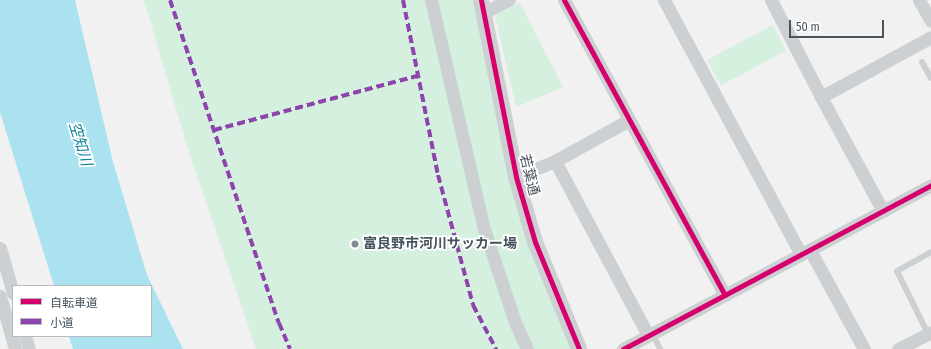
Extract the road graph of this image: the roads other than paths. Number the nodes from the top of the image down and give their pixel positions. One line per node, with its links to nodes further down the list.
1 (431, 0): 29 (street)
2 (509, 0): 7 (street)
3 (564, 0): 13 (street)
4 (664, 0): 19 (street)
5 (771, 0): 12 (street)
6 (924, 4): 8 (street)
7 (482, 6): 15 (street, 若葉通)
8 (931, 21)
9 (931, 37): 12 (street)
10 (922, 62): 11 (lane)
11 (931, 78)
12 (820, 97): 17 (street)
13 (629, 120): 14 (street); 22 (street)
14 (555, 161): 15 (street); 25 (street)
15 (516, 178): 30 (street, 若葉通)
16 (931, 185): 17 (street)
17 (883, 211): 19 (street)
18 (0, 248): 21 (street)
19 (806, 252): 22 (street); 33 (street)
20 (931, 252): 24 (lane)
21 (12, 290)
22 (725, 295): 25 (street)
23 (0, 296): 27 (street)
24 (929, 333): 34 (street)
25 (650, 334): 31 (street); 32 (lane)
26 (25, 337): 28 (street)
27 (15, 349)
28 (29, 349)
29 (527, 349)
30 (579, 349)
31 (622, 349)
32 (660, 349)
33 (864, 349)
34 (898, 349)

